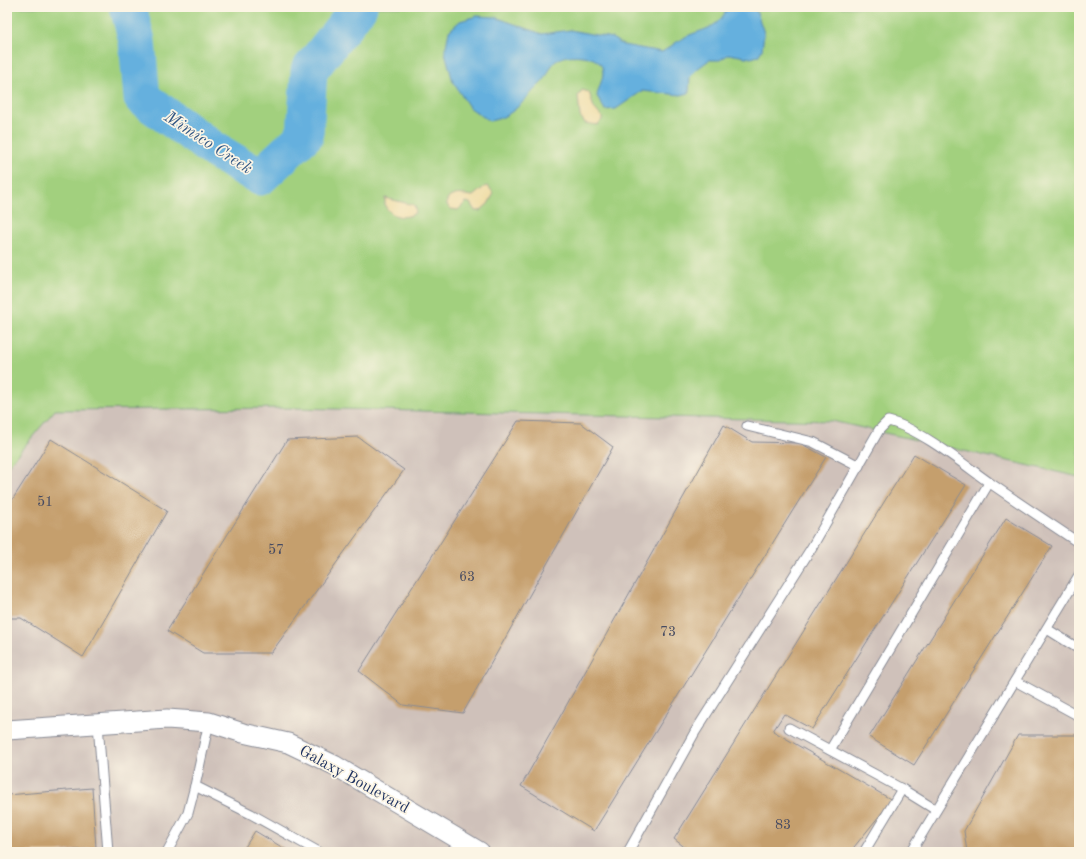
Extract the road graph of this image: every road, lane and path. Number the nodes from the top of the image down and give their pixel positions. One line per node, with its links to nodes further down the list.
1 (747, 426): 2 (lane)
2 (859, 466): 3 (lane); 22 (lane)
3 (989, 483): 4 (lane); 14 (lane)
4 (1079, 543)
5 (1079, 575): 6 (lane)
6 (1047, 629): 7 (lane); 8 (lane)
7 (1079, 648)
8 (1015, 681): 9 (lane); 17 (lane)
9 (1079, 716)
10 (209, 722): 11 (street, Galaxy Boulevard); 15 (lane); 18 (street, Galaxy Boulevard)
11 (98, 724): 13 (street, Galaxy Boulevard); 19 (lane)
12 (789, 728): 14 (lane)
13 (7, 730)
14 (830, 750): 16 (lane)
15 (195, 786): 20 (lane); 21 (lane)
16 (902, 789): 17 (lane); 23 (lane)
17 (936, 810): 24 (lane)
18 (472, 850)
19 (108, 852)
20 (167, 852)
21 (319, 852)
22 (628, 852)
23 (864, 852)
24 (911, 852)

